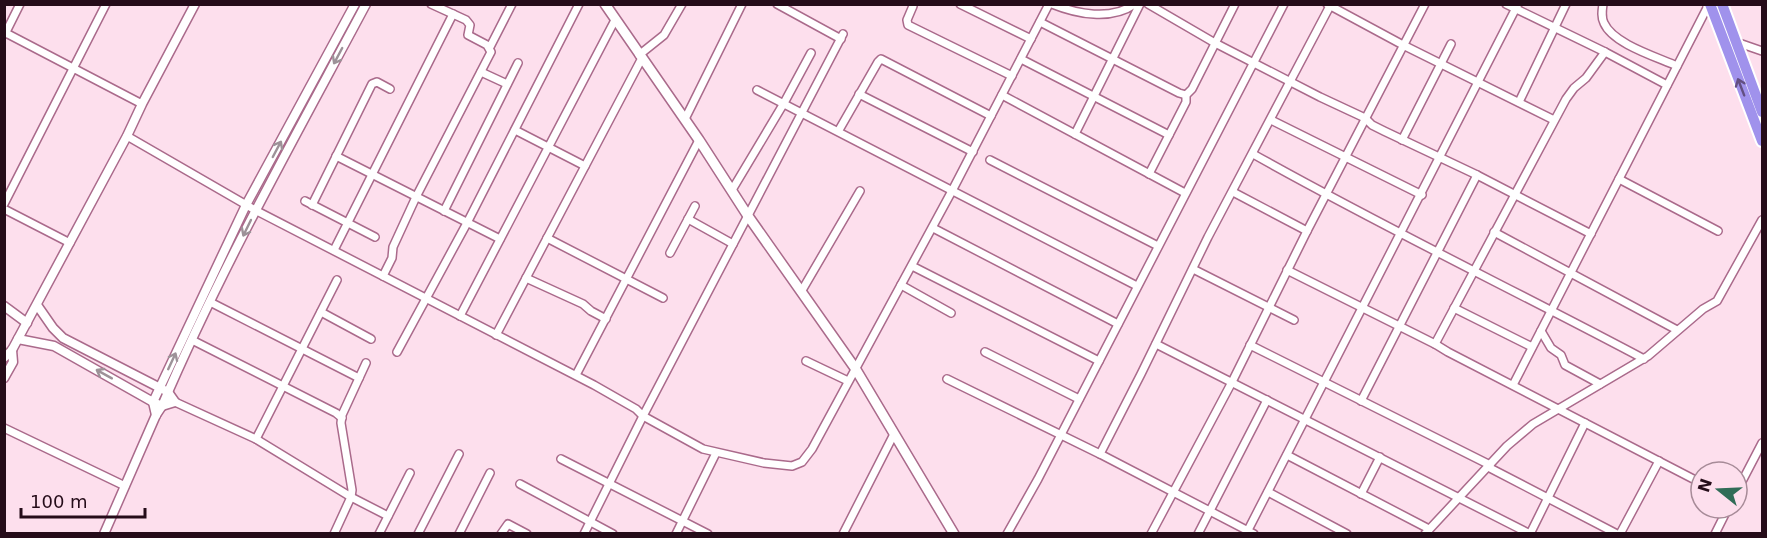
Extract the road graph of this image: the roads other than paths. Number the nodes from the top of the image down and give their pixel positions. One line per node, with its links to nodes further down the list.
1 (20, 4): 33 (street)
2 (106, 4): 50 (street)
3 (195, 4): 65 (street)
4 (355, 4): 103 (street, one-way to 4)
5 (366, 4): 106 (street, one-way to 106)
6 (431, 4): 29 (street)
7 (512, 4): 39 (street)
8 (579, 4): 73 (street)
9 (605, 4): 30 (main road)
10 (682, 4): 43 (street)
11 (742, 4): 70 (street)
12 (777, 4): 66 (street)
13 (960, 4): 34 (street)
14 (1051, 4): 15 (street); 31 (street)
15 (1135, 4)
16 (1140, 4): 44 (street)
17 (1148, 4): 36 (street)
18 (1235, 4): 36 (street)
19 (1284, 4): 46 (street)
20 (1425, 4): 38 (street)
21 (1506, 4): 28 (street)
22 (1566, 4): 32 (street)
23 (1603, 4): 49 (street)
24 (1709, 4): 49 (street); 80 (highway, one-way to 24)
25 (1722, 4): 35 (highway)
26 (1329, 5): 38 (street); 53 (street)
27 (913, 6): 52 (street)
28 (1517, 6): 32 (street); 54 (street)
29 (453, 14): 39 (street); 89 (street)
30 (615, 20): 43 (main road); 81 (street)
31 (1040, 22): 34 (street); 44 (street)
32 (1554, 27): 41 (street); 63 (street)
33 (5, 33): 50 (street)
34 (1031, 39): 45 (street)
35 (1736, 42): 40 (street); 67 (highway)
36 (1215, 43): 46 (street); 61 (street)
37 (1451, 44): 48 (street)
38 (1403, 45): 48 (street); 69 (street)
39 (490, 48): 51 (street)
40 (1762, 51)
41 (1605, 52): 56 (street); 72 (street)
42 (811, 53): 64 (street)
43 (640, 57): 70 (main road); 88 (street)
44 (1113, 58): 61 (street); 62 (street)
45 (1021, 59): 52 (street); 62 (street)
46 (1253, 62): 53 (street); 97 (street)
47 (518, 63): 55 (street)
48 (1441, 64): 54 (street); 79 (street)
49 (1677, 66): 56 (street)
50 (74, 68): 65 (street); 102 (street)
51 (481, 72): 55 (street); 101 (street)
52 (1012, 76): 60 (street)
53 (1291, 82): 69 (street); 71 (street)
54 (1479, 83): 63 (street); 86 (street)
55 (507, 84): 107 (street)
56 (1667, 85): 92 (street)
57 (390, 89): 84 (street)
58 (758, 90): 64 (street)
59 (859, 94): 68 (street); 74 (street); 82 (street)
60 (1002, 95): 68 (street); 75 (street)
61 (1186, 95): 76 (street)
62 (1094, 96): 75 (street); 76 (street)
63 (1519, 102): 72 (street)
64 (784, 103): 66 (street); 94 (street)
65 (142, 104): 77 (street)
66 (803, 112): 74 (street); 108 (street)
67 (1762, 112)
68 (991, 116): 82 (street)
69 (1365, 118): 79 (street); 85 (street)
70 (685, 120): 78 (main road)
71 (1271, 120): 83 (street); 85 (street)
72 (1554, 120): 100 (street)
73 (515, 130): 81 (street); 112 (street)
74 (838, 130): 93 (street)
75 (1075, 134): 90 (street)
76 (1169, 135): 90 (street)
77 (127, 136): 103 (street); 122 (street)
78 (699, 140): 94 (main road); 135 (street)
79 (1402, 140): 86 (street)
80 (1762, 141)
81 (548, 147): 88 (street); 121 (street)
82 (973, 152): 93 (street)
83 (1253, 154): 96 (street); 98 (street)
84 (336, 156): 89 (street); 111 (street)
85 (1345, 157): 98 (street); 99 (street)
86 (1440, 158): 91 (street); 99 (street)
87 (990, 160): 124 (street)
88 (585, 166): 120 (street)
89 (372, 174): 101 (street); 111 (street)
90 (1149, 174): 97 (street)
91 (1477, 175): 100 (street); 126 (street)
92 (1619, 178): 115 (street); 118 (street)
93 (953, 189): 113 (street); 138 (street)
94 (732, 190): 108 (main road)
95 (860, 191): 139 (street)
96 (1233, 192): 114 (street); 129 (street)
97 (1185, 193): 124 (street)
98 (1326, 194): 114 (street); 117 (street)
99 (1422, 195): 117 (street)
100 (1514, 195): 116 (street); 118 (street)
101 (417, 197): 107 (street); 133 (street)
102 (4, 204)
103 (246, 205): 106 (street); 187 (street, one-way to 103)
104 (694, 206): 109 (street)
105 (4, 209): 122 (street)
106 (255, 210): 125 (street); 142 (street, one-way to 142)
107 (444, 211): 112 (street)
108 (748, 216): 123 (street); 139 (main road)
109 (688, 219): 123 (street); 127 (street)
110 (1762, 220): 157 (street)
111 (348, 223): 119 (street); 125 (street)
112 (467, 223): 121 (street); 141 (street)
113 (933, 228): 128 (street); 155 (street)
114 (1307, 231): 130 (street)
115 (1718, 231)
116 (1494, 232): 131 (street); 132 (street)
117 (1402, 234): 126 (street); 146 (street)
118 (1591, 234): 132 (street)
119 (375, 237)
120 (547, 238): 134 (street); 135 (street)
121 (500, 239): 151 (street)
122 (70, 243): 143 (street)
123 (733, 244): 197 (street)
124 (1158, 246): 138 (street)
125 (334, 250): 133 (street)
126 (1438, 252): 131 (street); 156 (street)
127 (670, 253)
128 (912, 266): 137 (street); 173 (street)
129 (1193, 269): 145 (street); 163 (street)
130 (1287, 270): 145 (street); 146 (street)
131 (1474, 271): 147 (street); 148 (street)
132 (1571, 272): 148 (street); 157 (street)
133 (383, 276): 141 (street)
134 (526, 278): 152 (street); 159 (street)
135 (627, 279): 140 (street); 152 (street)
136 (337, 280): 149 (street)
137 (901, 285): 150 (street); 176 (street)
138 (1137, 286): 155 (street)
139 (801, 292): 176 (main road)
140 (663, 297)
141 (425, 298): 151 (street); 170 (street)
142 (210, 302): 162 (street); 167 (street)
143 (36, 305): 154 (street); 187 (street)
144 (4, 306): 154 (street)
145 (1268, 307): 153 (street); 165 (street)
146 (1363, 308): 156 (street); 183 (street)
147 (1454, 308): 164 (street); 166 (street)
148 (1551, 310): 158 (street); 172 (street)
149 (321, 312): 161 (street); 167 (street)
150 (951, 313)
151 (460, 316): 159 (street)
152 (606, 319): 177 (street)
153 (1294, 320)
154 (27, 323): 160 (street)
155 (1118, 324): 173 (street)
156 (1400, 326): 164 (street); 191 (street)
157 (1677, 330): 172 (street)
158 (1541, 331): 166 (street); 184 (street)
159 (496, 335): 177 (street)
160 (18, 339): 168 (street); 192 (street, one-way to 160)
161 (371, 339)
162 (192, 340): 185 (street); 188 (street)
163 (1156, 344): 182 (street); 208 (street)
164 (1435, 344): 186 (street)
165 (1250, 345): 182 (street); 183 (street)
166 (1532, 347): 186 (street)
167 (303, 348): 179 (street); 185 (street)
168 (12, 350): 171 (street); 178 (street)
169 (985, 351): 189 (street)
170 (397, 352)
171 (4, 358)
172 (1644, 359): 184 (street)
173 (1099, 360): 189 (street)
174 (806, 361): 181 (street)
175 (366, 363): 179 (street)
176 (855, 368): 181 (street); 202 (main road)
177 (576, 375): 197 (street)
178 (4, 378)
179 (359, 378): 198 (street)
180 (947, 379): 203 (street)
181 (848, 381): 206 (street)
182 (1232, 382): 190 (street); 221 (street)
183 (1325, 382): 191 (street); 199 (street)
184 (1600, 384): 195 (street)
185 (283, 385): 198 (street); 204 (street)
186 (1513, 385): 195 (street)
187 (159, 387): 188 (street); 192 (street)
188 (168, 392): 193 (street); 194 (street)
189 (1079, 399): 203 (street)
190 (1267, 400): 199 (street); 227 (street)
191 (1361, 401): 213 (street)
192 (153, 402): 194 (street); 196 (street)
193 (175, 402): 194 (street); 204 (street)
194 (162, 406): 196 (street)
195 (1557, 408): 200 (street); 213 (street)
196 (156, 415): 220 (street)
197 (643, 416): 206 (street); 218 (street)
198 (342, 418): 224 (street)
199 (1306, 419): 209 (street); 210 (street)
200 (1585, 423): 212 (street); 226 (street)
201 (4, 428): 220 (street)
202 (894, 434): 245 (street); 246 (main road)
203 (1060, 435): 208 (street); 247 (street)
204 (255, 439): 224 (street)
205 (1762, 443): 214 (street)
206 (716, 453): 229 (street)
207 (459, 454): 237 (street)
208 (1100, 454): 221 (street)
209 (1287, 455): 222 (street); 223 (street)
210 (1380, 457): 223 (street); 225 (street)
211 (561, 459): 218 (street)
212 (1659, 461): 217 (street); 251 (street)
213 (1489, 466): 225 (street); 226 (street)
214 (1749, 468)
215 (490, 472): 238 (street)
216 (410, 473): 228 (street)
217 (1689, 477)
218 (609, 483): 229 (street); 231 (street)
219 (520, 484): 231 (street)
220 (125, 486): 234 (street)
221 (1173, 492): 227 (street); 248 (street)
222 (1268, 492): 233 (street); 250 (street)
223 (1361, 494): 232 (street)
224 (351, 497): 228 (street); 235 (street)
225 (1459, 497): 226 (street); 232 (street)
226 (1548, 499): 251 (street)
227 (1209, 511): 233 (street); 249 (street)
228 (388, 516): 236 (street)
229 (682, 520): 243 (street); 244 (street)
230 (1722, 520): 252 (street)
231 (590, 522): 241 (street); 242 (street)
232 (1427, 531)
233 (1249, 532)
234 (104, 534)
235 (333, 534)
236 (379, 534)
237 (418, 534)
238 (459, 534)
239 (501, 534): 240 (street)
240 (527, 534)
241 (584, 534)
242 (613, 534)
243 (676, 534)
244 (708, 534)
245 (843, 534)
246 (954, 534)
247 (1007, 534)
248 (1151, 534)
249 (1198, 534)
250 (1347, 534)
251 (1618, 534)
252 (1715, 534)

